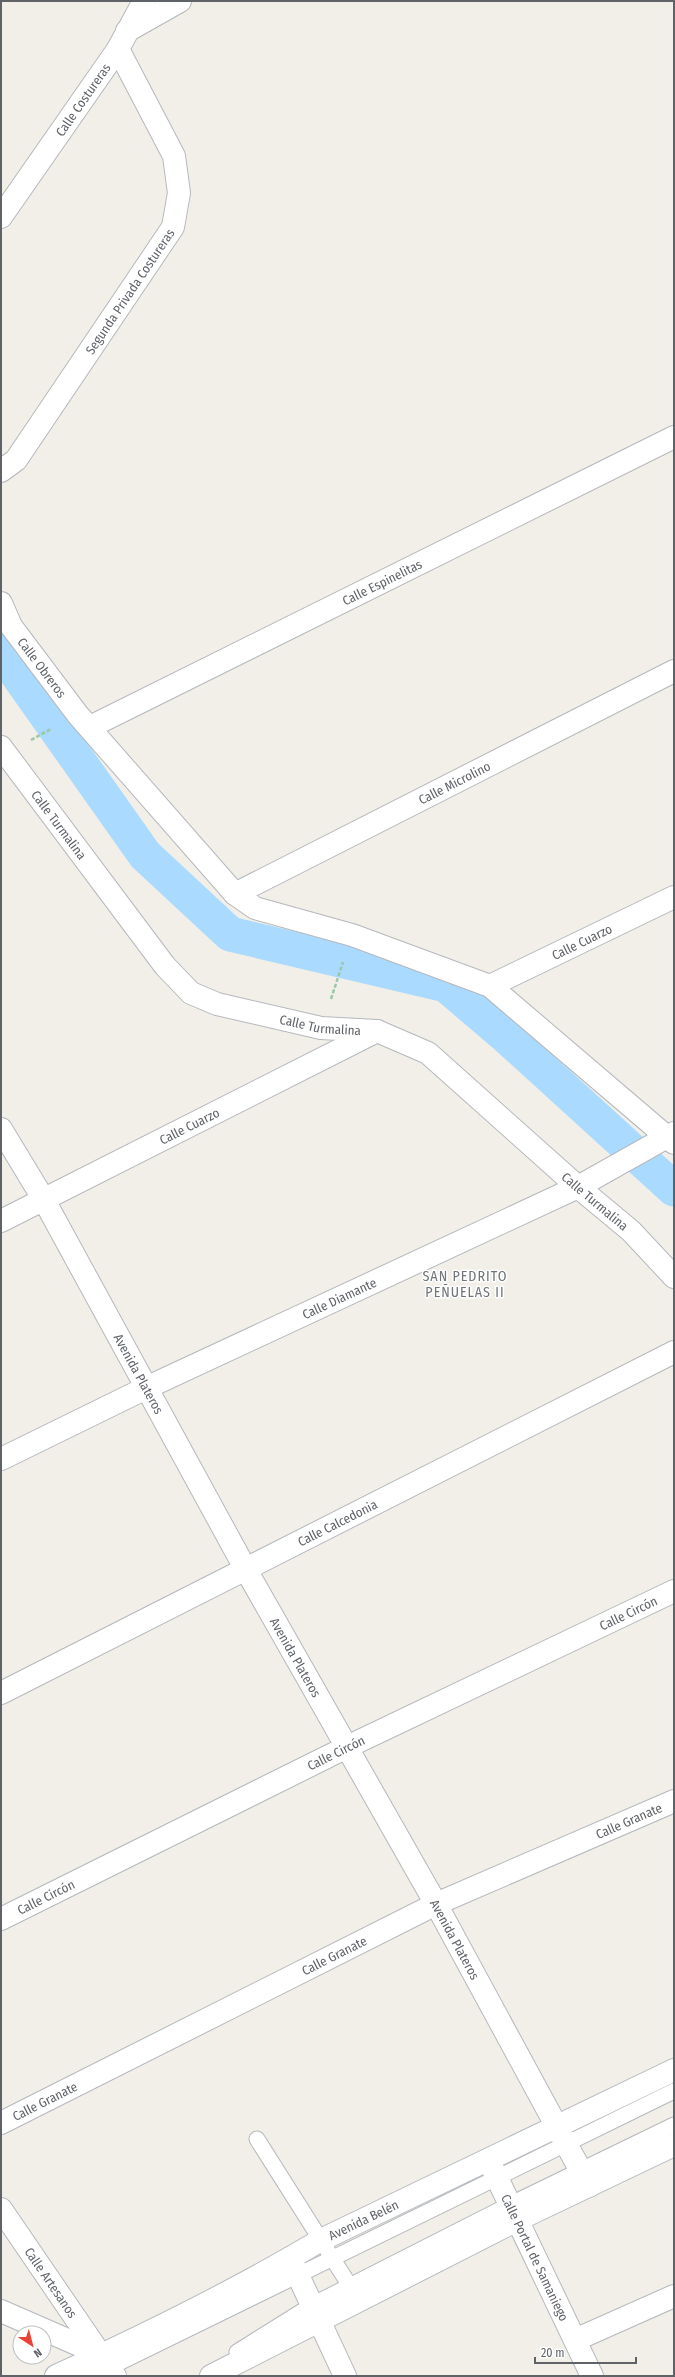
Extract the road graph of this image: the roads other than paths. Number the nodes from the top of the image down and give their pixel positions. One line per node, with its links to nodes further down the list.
1 (144, 1): 3 (street)
2 (180, 1): 3 (street, Calle Costureras)
3 (122, 40): 4 (street, Calle Costureras); 6 (street, Segunda Privada Costureras)
4 (1, 217)
5 (674, 437): 9 (street, Calle Espinelitas)
6 (1, 471)
7 (1, 603): 9 (street, Calle Obreros)
8 (674, 671): 11 (street, Calle Microlino)
9 (90, 727): 11 (street)
10 (1, 747): 14 (street, Calle Turmalina)
11 (235, 894): 13 (street)
12 (674, 897): 13 (street, Calle Cuarzo)
13 (490, 986): 16 (street)
14 (377, 1031): 17 (street, Calle Turmalina); 18 (street, Calle Cuarzo)
15 (1, 1129): 18 (street, Avenida Plateros)
16 (672, 1138): 17 (street, Calle Diamante)
17 (578, 1187): 20 (street, Calle Turmalina); 22 (street, Calle Diamante)
18 (44, 1200): 19 (street, Calle Cuarzo); 22 (street, Avenida Plateros)
19 (1, 1221)
20 (674, 1277)
21 (674, 1352): 24 (street, Calle Calcedonia)
22 (146, 1388): 23 (street, Calle Diamante); 24 (street, Avenida Plateros)
23 (1, 1459)
24 (245, 1568): 26 (street, Calle Calcedonia); 27 (street, Avenida Plateros)
25 (674, 1591): 27 (street, Calle Circón)
26 (1, 1693)
27 (347, 1747): 29 (street, Avenida Plateros); 30 (street, Calle Circón)
28 (674, 1801): 29 (street, Calle Granate)
29 (436, 1904): 33 (street, Calle Granate); 35 (street, Avenida Plateros)
30 (1, 1919)
31 (674, 2070): 35 (street, Avenida Belén)
32 (674, 2091): 35 (lane)
33 (1, 2123)
34 (674, 2125): 39 (lane)
35 (561, 2134): 38 (street, Avenida Belén); 39 (street, Avenida Plateros)
36 (257, 2139): 42 (lane)
37 (674, 2145): 39 (street)
38 (492, 2169): 41 (street, Calle Portal de Samaniego); 42 (street, Avenida Belén)
39 (585, 2178): 41 (street)
40 (1, 2209): 49 (street, Calle Artesanos)
41 (513, 2212): 44 (street); 48 (street, Calle Portal de Samaniego)
42 (326, 2248): 43 (street, Avenida Belén); 44 (lane)
43 (294, 2266): 47 (street); 49 (street, Avenida Belén); 49 (lane)
44 (354, 2293): 47 (street)
45 (674, 2296): 48 (street)
46 (1, 2311): 49 (street)
47 (316, 2312): 51 (lane); 52 (street); 53 (street)
48 (575, 2340): 54 (street, Calle Portal de Samaniego)
49 (105, 2368): 50 (street, Avenida Belén)
50 (56, 2376)
51 (199, 2376)
52 (211, 2376)
53 (345, 2376)
54 (592, 2376)

